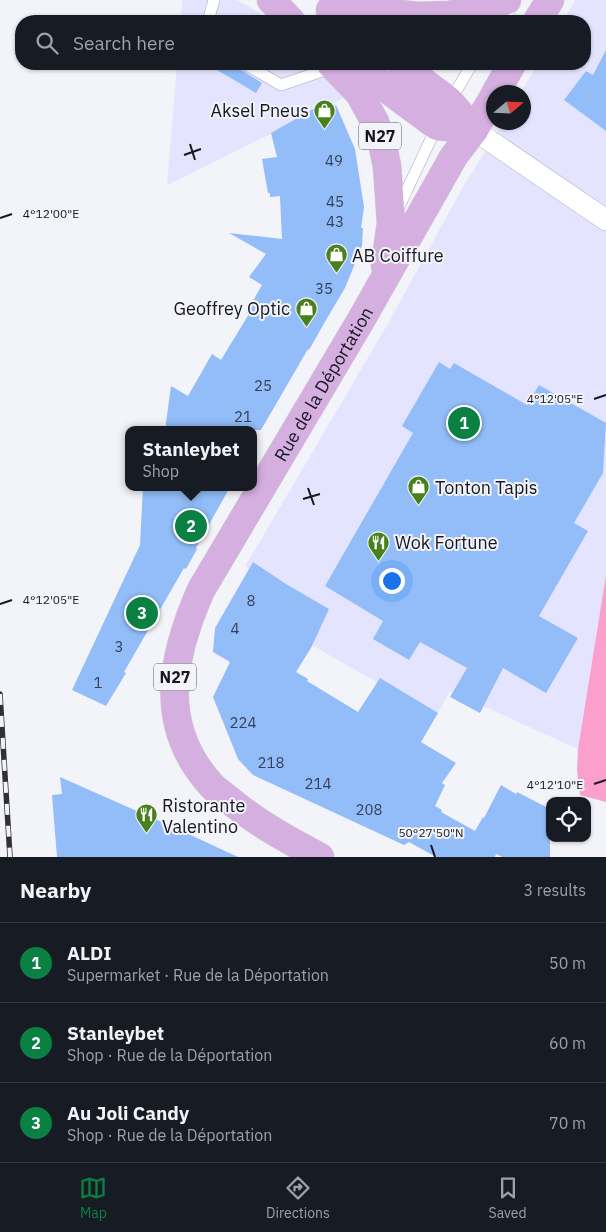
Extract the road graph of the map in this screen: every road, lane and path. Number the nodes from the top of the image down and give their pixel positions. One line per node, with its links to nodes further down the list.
1 (214, 0): 6 (lane)
2 (507, 0): 8 (main road)
3 (518, 0): 9 (lane)
4 (550, 0): 10 (main road)
5 (329, 11): 7 (main road)
6 (210, 15)
7 (409, 15)
8 (448, 15)
9 (506, 15)
10 (541, 15)
11 (255, 70): 12 (lane)
12 (325, 70)
13 (343, 70): 23 (main road, N27)
14 (349, 70): 20 (main road, N27)
15 (405, 70): 20 (main road)
16 (468, 70): 20 (lane)
17 (509, 70): 18 (main road)
18 (500, 85)
19 (486, 110): 21 (main road, Rue de la Déportation)
20 (443, 113): 21 (main road, N27); 23 (lane)
21 (474, 130): 22 (street); 24 (main road, Rue de la Déportation / N27)
22 (606, 220)
23 (391, 223): 24 (main road, N27)
24 (383, 280): 25 (main road, Rue de la Déportation / N27)
25 (320, 857)

